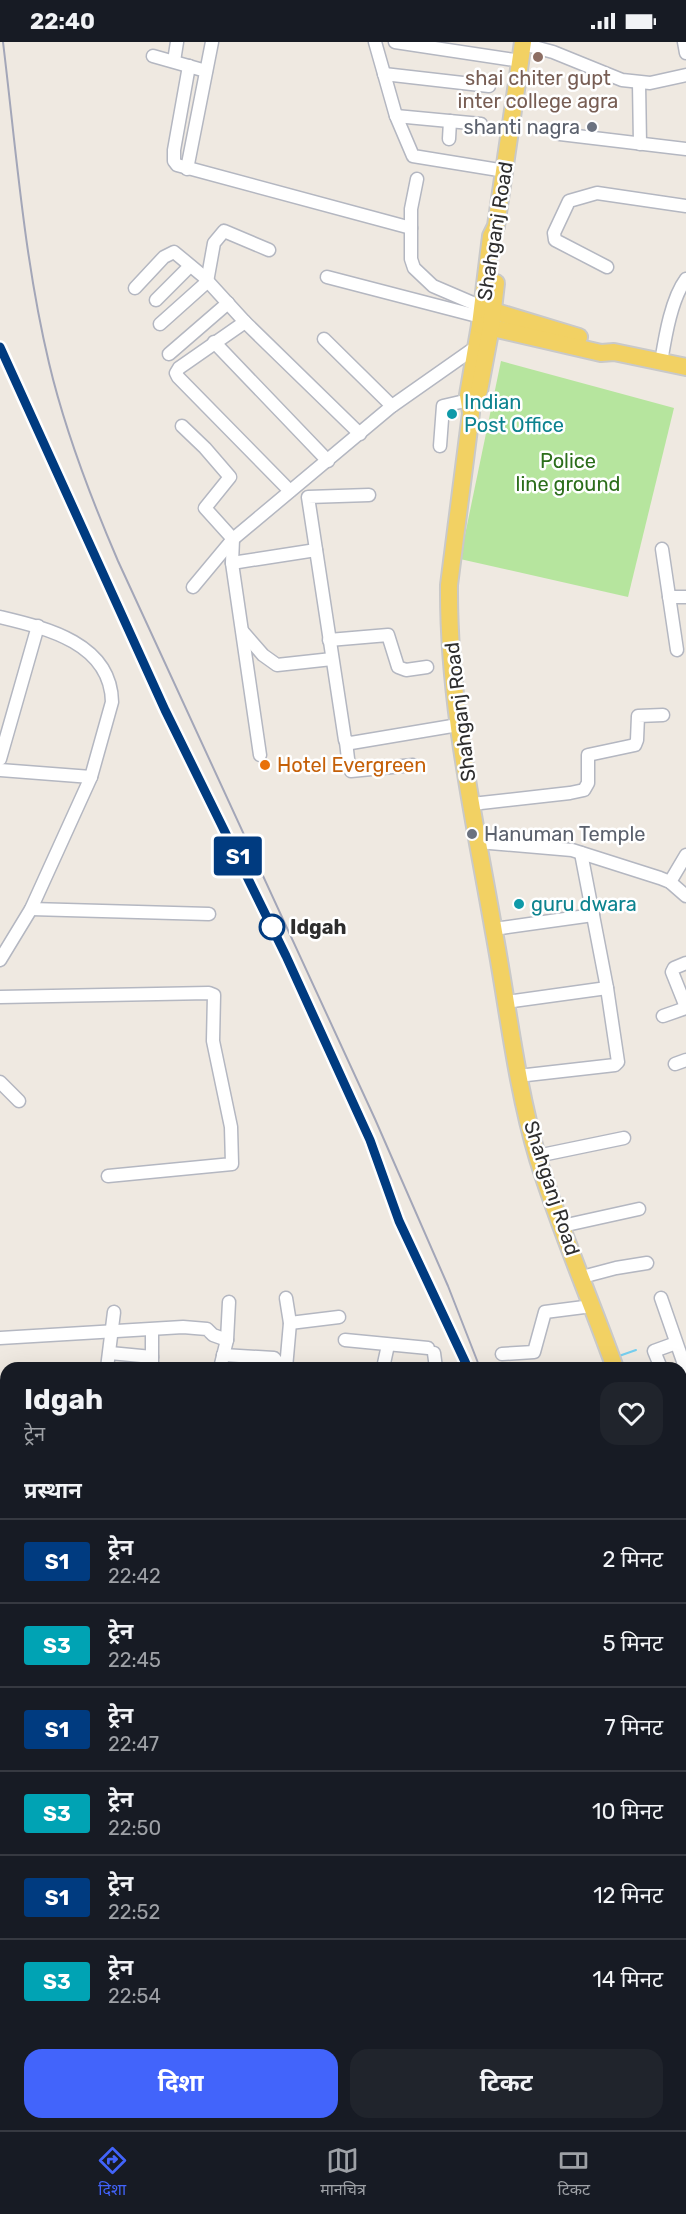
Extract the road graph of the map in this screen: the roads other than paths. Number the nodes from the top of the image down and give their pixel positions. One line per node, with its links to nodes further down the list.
1 (177, 42): 9 (street)
2 (212, 42): 12 (street)
3 (375, 42): 13 (street)
4 (395, 42): 10 (street)
5 (684, 42): 7 (street)
6 (523, 43): 10 (main road, Shahganj Road); 15 (street)
7 (686, 53)
8 (153, 56): 9 (street)
9 (174, 61): 11 (street)
10 (521, 61): 25 (main road, Shahganj Road)
11 (189, 66): 12 (street); 24 (street)
12 (206, 71): 24 (street)
13 (384, 74): 16 (street); 17 (street)
14 (686, 75): 15 (street)
15 (639, 83): 22 (street)
16 (489, 86)
17 (396, 116): 18 (street); 25 (street)
18 (450, 121): 19 (street); 21 (street)
19 (481, 124)
20 (560, 134): 22 (street)
21 (449, 138)
22 (640, 144): 23 (street)
23 (686, 149)
24 (187, 169): 28 (street)
25 (505, 171): 38 (main road, Shahganj Road)
26 (417, 179): 28 (street)
27 (686, 206): 31 (street)
28 (411, 228): 38 (street)
29 (269, 250): 34 (street)
30 (190, 266): 34 (street); 35 (street); 36 (street)
31 (607, 267)
32 (327, 277): 38 (street)
33 (686, 279): 45 (street)
34 (207, 282): 37 (street); 40 (street)
35 (135, 288)
36 (156, 300)
37 (228, 303): 39 (street); 44 (street)
38 (485, 316): 43 (main road, Shahganj Road); 45 (main road); 48 (main road)
39 (245, 322): 42 (street); 50 (street)
40 (160, 324)
41 (324, 339): 47 (street)
42 (214, 342): 52 (street); 53 (street)
43 (476, 347): 47 (street); 48 (main road, Shahganj Road)
44 (170, 354)
45 (661, 362): 46 (main road)
46 (686, 367)
47 (392, 406): 50 (street)
48 (470, 406): 51 (street); 70 (main road, Shahganj Road)
49 (182, 426): 55 (street)
50 (360, 434): 52 (street)
51 (440, 446)
52 (328, 461): 53 (street)
53 (290, 492): 55 (street)
54 (369, 495): 57 (street)
55 (233, 539): 58 (street); 59 (street)
56 (662, 549): 60 (street)
57 (316, 550): 58 (street); 65 (street)
58 (232, 563): 64 (street)
59 (193, 587)
60 (669, 597): 61 (street); 66 (street)
61 (686, 597)
62 (0, 617): 63 (street)
63 (38, 626): 73 (street); 76 (street)
64 (242, 631): 67 (street); 72 (street)
65 (329, 640): 67 (street); 68 (street)
66 (677, 650)
67 (332, 659): 71 (street)
68 (427, 667)
69 (663, 715): 77 (street)
70 (458, 725): 71 (street); 77 (main road, Shahganj Road)
71 (346, 742): 74 (street)
72 (260, 755)
73 (0, 759)
74 (413, 765)
75 (0, 770): 76 (street)
76 (91, 777): 83 (street)
77 (472, 804): 78 (main road, Shahganj Road)
78 (478, 842): 79 (street); 86 (main road, Shahganj Road)
79 (581, 853): 81 (street); 85 (street)
80 (686, 855): 81 (street)
81 (670, 882): 82 (street)
82 (686, 896)
83 (32, 909): 84 (street); 87 (street)
84 (209, 914)
85 (593, 915): 86 (street); 89 (street)
86 (494, 930): 91 (main road, Shahganj Road)
87 (0, 960)
88 (686, 963): 92 (street)
89 (607, 988): 91 (street); 94 (street)
90 (0, 997): 99 (street)
91 (506, 1002): 94 (main road, Shahganj Road)
92 (686, 1007): 93 (street)
93 (663, 1016)
94 (518, 1076): 98 (main road, Shahganj Road)
95 (0, 1082): 96 (street)
96 (19, 1101)
97 (624, 1138): 98 (street)
98 (537, 1156): 101 (main road, Shahganj Road)
99 (108, 1176)
100 (639, 1209): 101 (street)
101 (562, 1226): 103 (main road, Shahganj Road)
102 (647, 1263): 103 (street)
103 (582, 1277): 107 (main road, Shahganj Road)
104 (286, 1298): 110 (street)
105 (661, 1298): 116 (street)
106 (229, 1302): 114 (street)
107 (592, 1306): 119 (street); 128 (main road, Shahganj Road)
108 (114, 1312): 112 (street)
109 (339, 1317): 110 (street)
110 (290, 1323): 125 (street)
111 (152, 1330): 112 (street); 114 (street); 122 (street)
112 (113, 1331): 113 (street); 118 (street)
113 (0, 1338)
114 (227, 1340): 120 (street)
115 (345, 1340): 117 (street)
116 (676, 1343): 129 (street); 130 (street)
117 (388, 1346): 126 (street); 127 (street)
118 (110, 1353): 121 (street); 122 (street)
119 (502, 1354)
120 (223, 1355): 123 (street); 124 (street)
121 (108, 1362)
122 (152, 1362)
123 (221, 1362)
124 (277, 1362)
125 (286, 1362)
126 (384, 1362)
127 (434, 1362)
128 (613, 1362)
129 (659, 1362)
130 (683, 1362)

